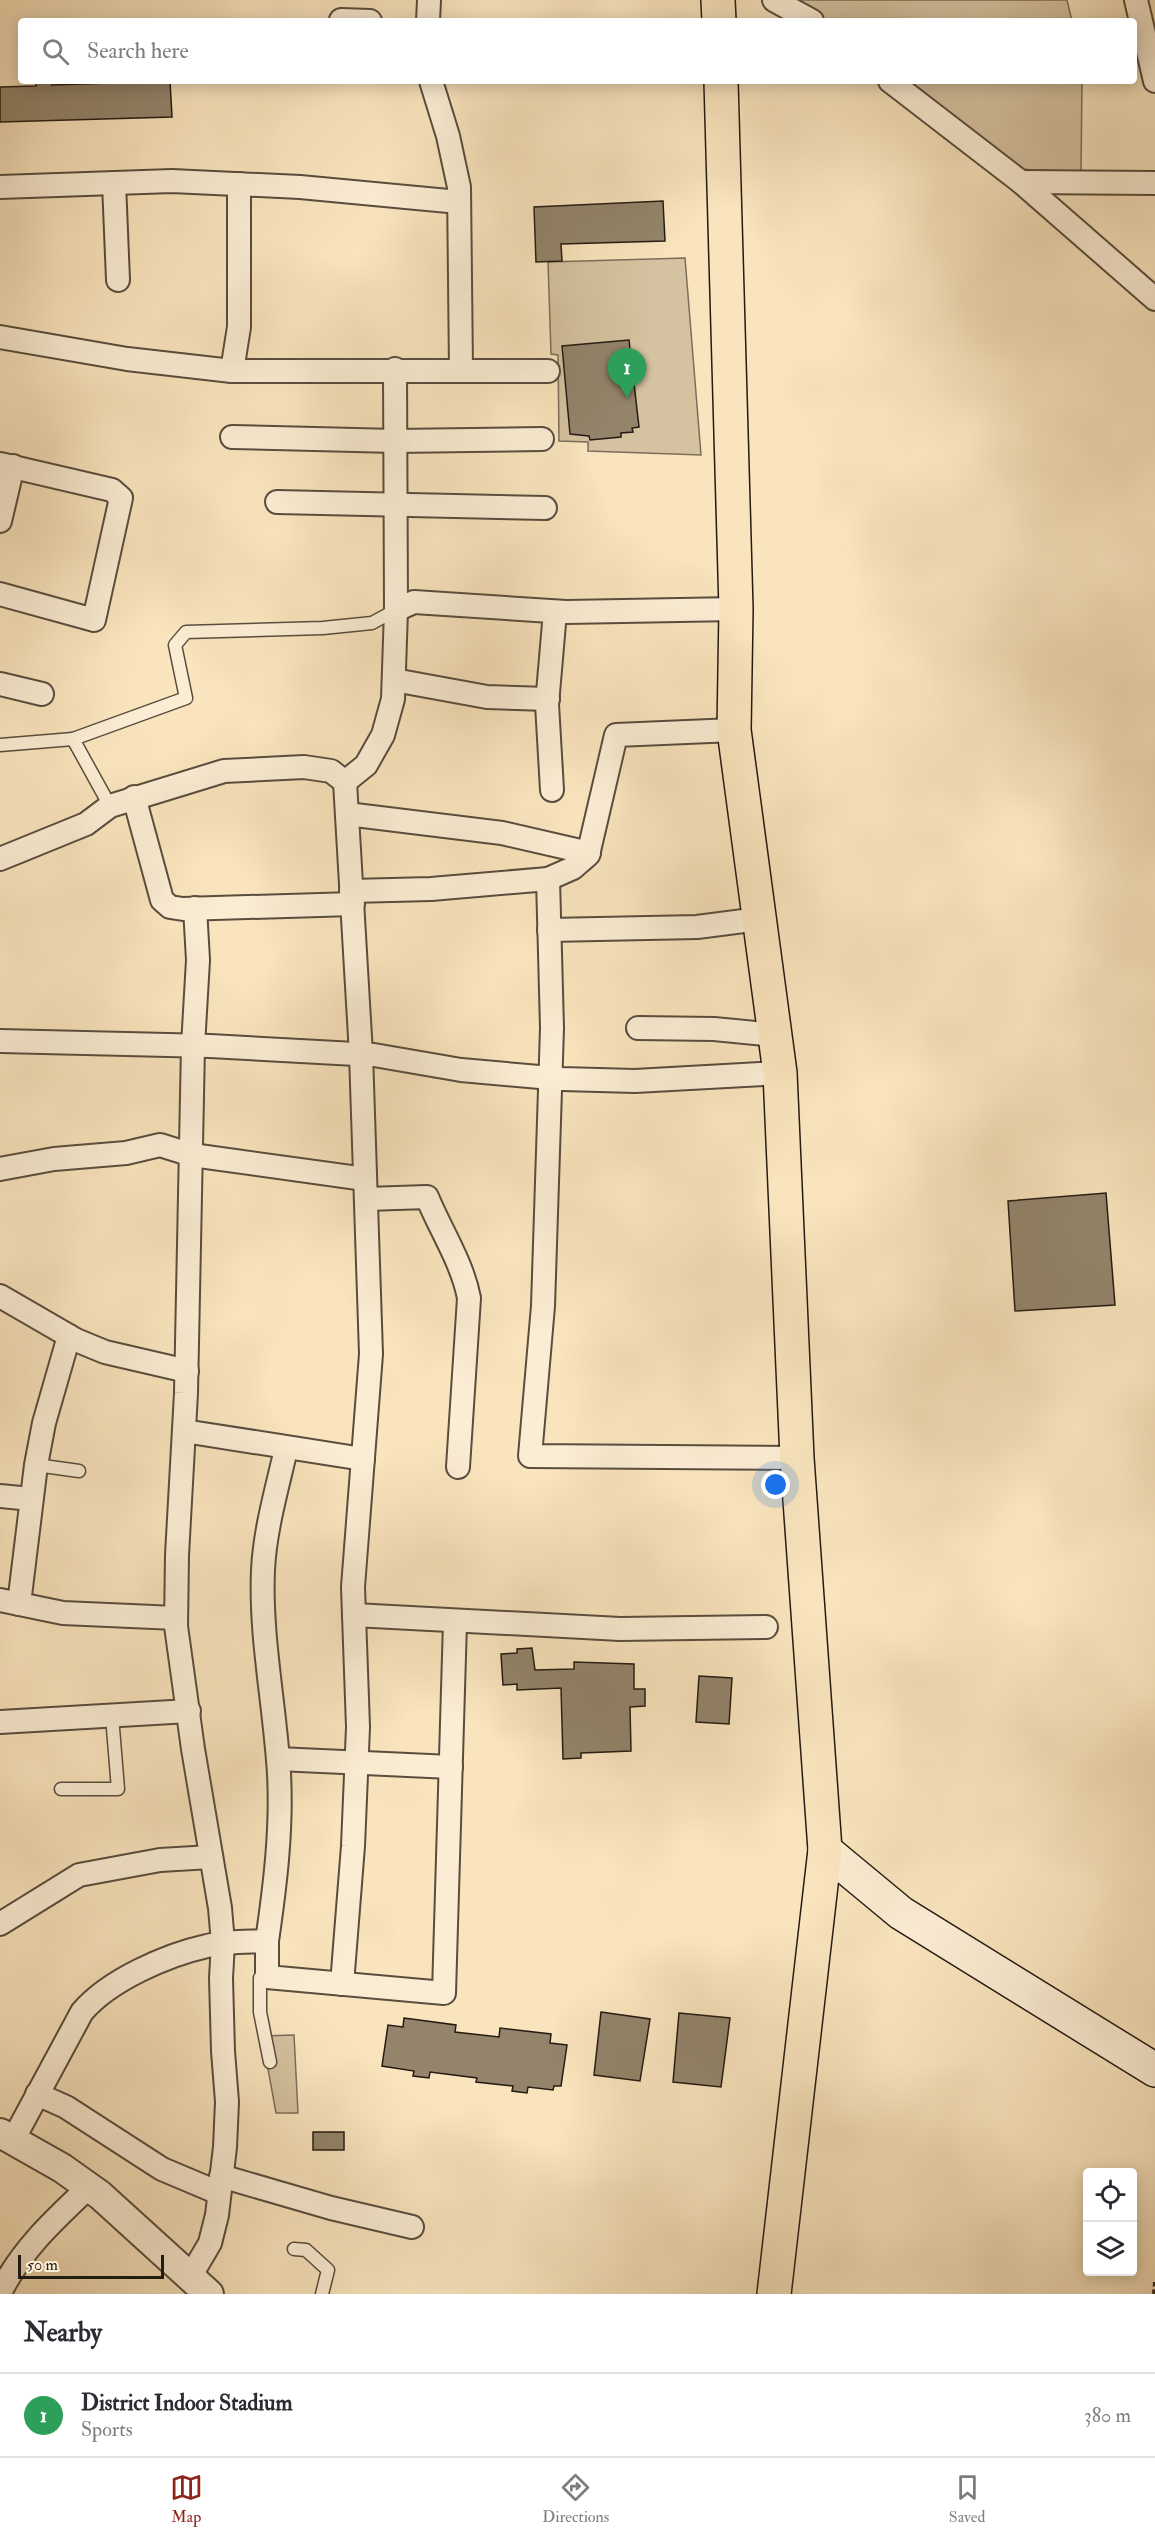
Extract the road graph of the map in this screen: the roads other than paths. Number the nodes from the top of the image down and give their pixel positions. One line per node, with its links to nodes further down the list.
1 (429, 0): 5 (street)
2 (718, 0): 6 (main road)
3 (774, 0): 7 (street)
4 (1136, 0): 8 (street)
5 (428, 18)
6 (719, 18)
7 (807, 18)
8 (1155, 81)
9 (432, 84): 17 (street)
10 (721, 84): 34 (main road)
11 (894, 84): 12 (street)
12 (1021, 182): 14 (street); 19 (street)
13 (114, 183): 15 (street); 16 (street); 18 (street)
14 (1155, 183)
15 (239, 184): 17 (street); 23 (street)
16 (0, 187)
17 (459, 202): 22 (street)
18 (118, 280)
19 (1155, 299)
20 (0, 337): 23 (street)
21 (395, 369): 22 (street); 23 (street); 27 (street)
22 (460, 370): 24 (street)
23 (232, 371)
24 (548, 371)
25 (232, 437): 27 (street)
26 (542, 439): 27 (street)
27 (395, 441): 30 (street)
28 (6, 465): 32 (street); 33 (street)
29 (277, 502): 30 (street)
30 (396, 504): 31 (street); 35 (street)
31 (545, 508)
32 (0, 521)
33 (0, 594)
34 (736, 609): 36 (street); 41 (main road)
35 (396, 610): 36 (street); 37 (street); 42 (lane)
36 (555, 612): 40 (street)
37 (394, 680): 40 (street); 44 (street)
38 (0, 684): 39 (street)
39 (42, 694)
40 (548, 699): 45 (street)
41 (734, 730): 49 (street); 54 (main road)
42 (73, 739): 43 (lane); 47 (lane)
43 (0, 745)
44 (345, 782): 46 (street); 48 (street)
45 (552, 789)
46 (134, 797): 47 (street); 53 (street)
47 (111, 806): 50 (street)
48 (347, 814): 49 (street); 52 (street)
49 (589, 853): 51 (street)
50 (0, 859)
51 (548, 879): 52 (street); 55 (street)
52 (352, 897): 53 (street); 60 (street)
53 (195, 908): 59 (street)
54 (759, 919): 55 (street); 57 (main road)
55 (549, 930): 62 (street)
56 (638, 1028): 57 (street)
57 (775, 1035): 61 (main road)
58 (0, 1041): 59 (street)
59 (193, 1046): 60 (street); 63 (street)
60 (361, 1054): 62 (street); 65 (street)
61 (780, 1073): 62 (street); 71 (main road)
62 (550, 1078): 71 (street)
63 (192, 1155): 64 (street); 65 (street); 68 (street)
64 (0, 1169)
65 (366, 1189): 72 (street); 74 (street)
66 (0, 1296): 67 (street)
67 (69, 1336): 68 (street); 73 (street)
68 (186, 1371): 69 (street)
69 (184, 1431): 70 (street); 80 (street)
70 (286, 1449): 72 (street); 86 (street)
71 (797, 1458): 90 (main road)
72 (363, 1459): 79 (street)
73 (36, 1465): 75 (lane); 77 (street)
74 (458, 1467)
75 (79, 1471)
76 (0, 1496): 77 (street)
77 (30, 1499): 78 (street)
78 (10, 1602): 80 (street)
79 (354, 1615): 81 (street); 87 (street)
80 (177, 1618): 83 (street)
81 (455, 1622): 82 (street); 88 (street)
82 (766, 1627)
83 (189, 1711): 84 (street); 91 (street)
84 (112, 1716): 85 (street); 89 (lane)
85 (0, 1722)
86 (278, 1759): 87 (street); 93 (street)
87 (357, 1764): 88 (street); 96 (street)
88 (451, 1767): 96 (street)
89 (61, 1789)
90 (825, 1850): 98 (main road); 108 (main road)
91 (211, 1857): 92 (street); 94 (street)
92 (0, 1924)
93 (267, 1941): 94 (street); 95 (street)
94 (223, 1943): 99 (street); 101 (street)
95 (267, 1977): 96 (street); 97 (lane)
96 (342, 1984)
97 (270, 2062)
98 (1155, 2070)
99 (37, 2094): 100 (street); 101 (street)
100 (6, 2136): 102 (street)
101 (220, 2185): 103 (street); 105 (street)
102 (89, 2187): 105 (street); 106 (street)
103 (412, 2227)
104 (294, 2249): 107 (lane)
105 (200, 2285)
106 (0, 2293)
107 (322, 2294)
108 (774, 2294)

